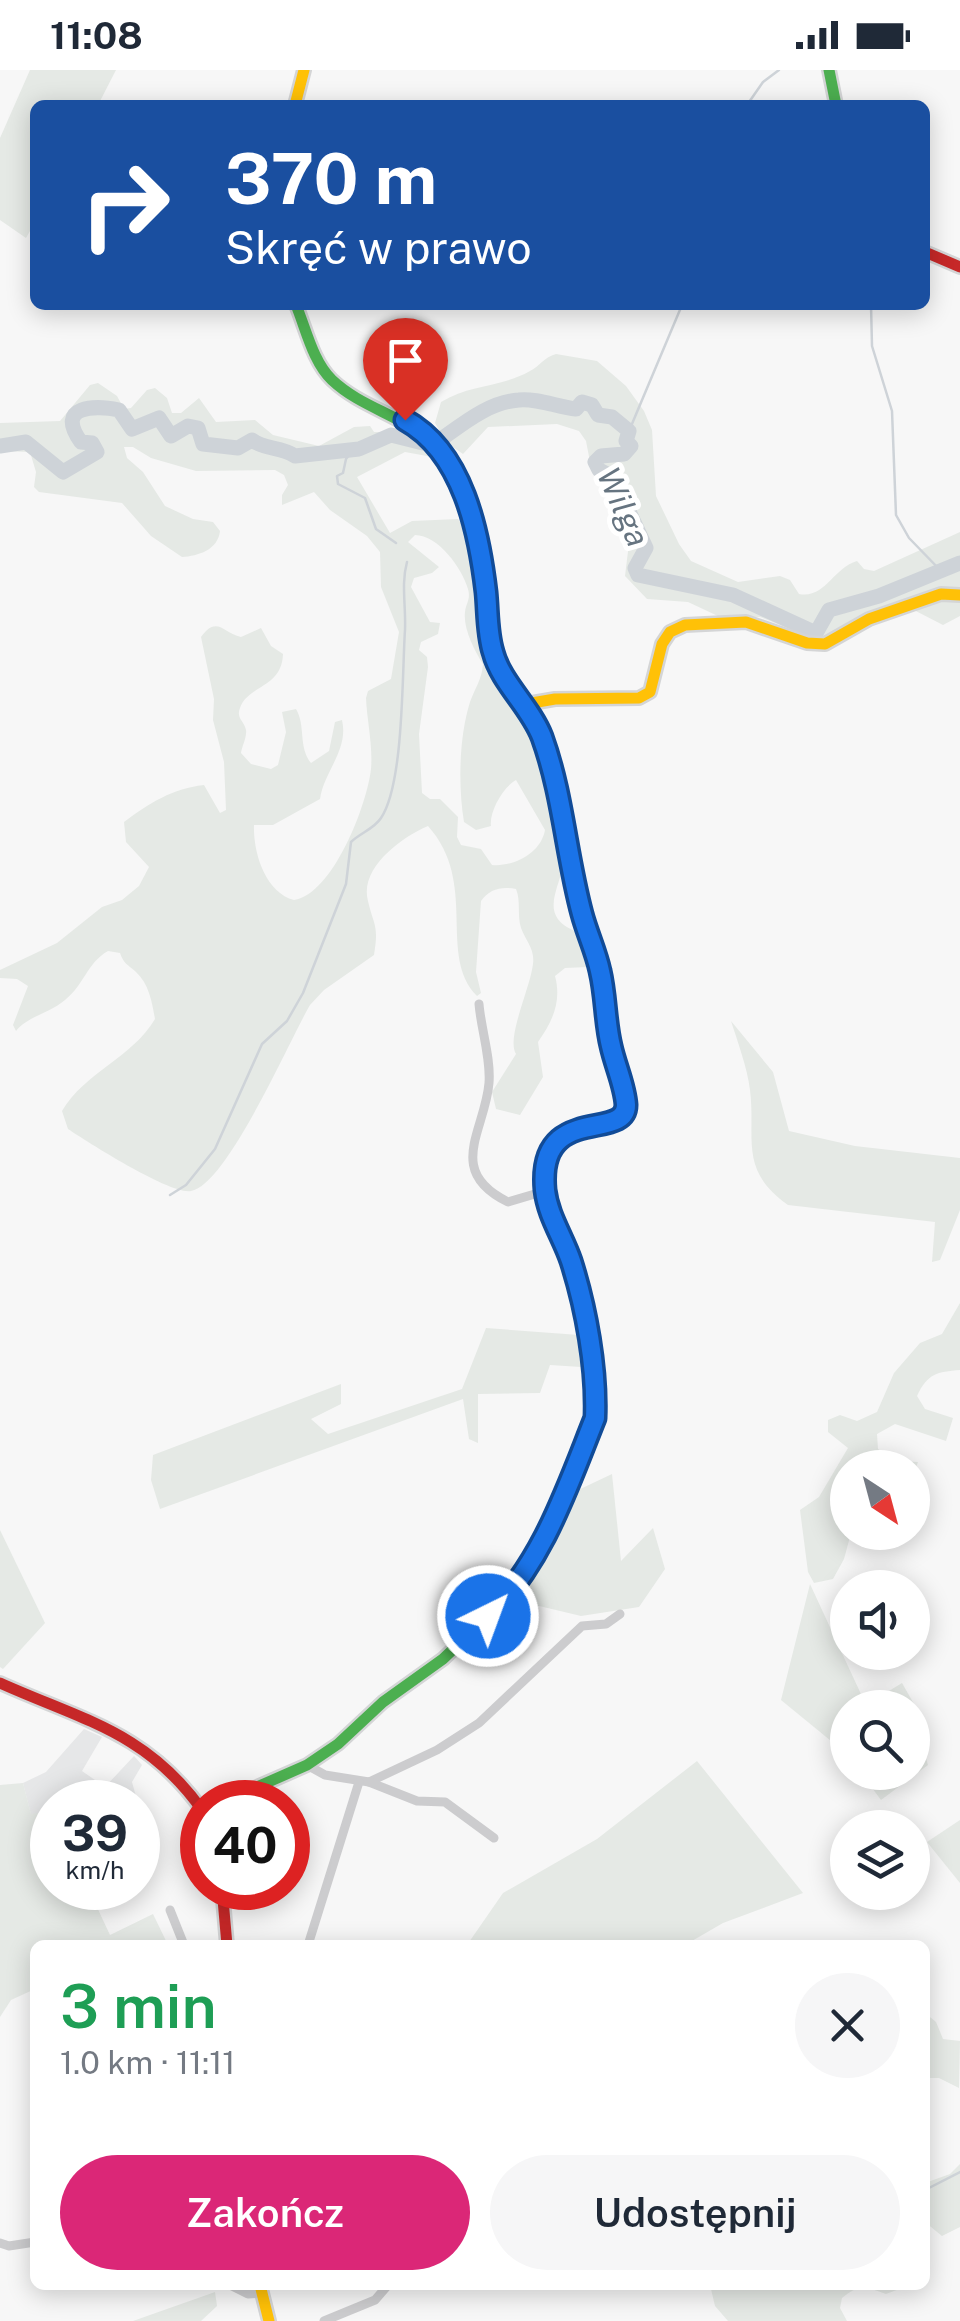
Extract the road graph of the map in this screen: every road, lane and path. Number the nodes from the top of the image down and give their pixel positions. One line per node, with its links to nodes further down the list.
1 (304, 70): 3 (street)
2 (829, 70): 4 (street)
3 (296, 100)
4 (835, 100)
5 (930, 254): 6 (street)
6 (960, 266)
7 (298, 310): 9 (street)
8 (960, 595): 9 (street)
9 (526, 704): 11 (street)
10 (479, 1004): 11 (street)
11 (546, 1191): 14 (street)
12 (620, 1614): 17 (street)
13 (0, 1684): 15 (street)
14 (307, 1765): 16 (street); 17 (street)
15 (183, 1780)
16 (273, 1780)
17 (364, 1782): 18 (street); 23 (street)
18 (494, 1838)
19 (170, 1910): 21 (street)
20 (224, 1910): 22 (street)
21 (182, 1940)
22 (227, 1940)
23 (310, 1940)
24 (0, 2243): 25 (street)
25 (30, 2243)
26 (261, 2290): 28 (street)
27 (383, 2290): 29 (street)
28 (269, 2321)
29 (324, 2321)

